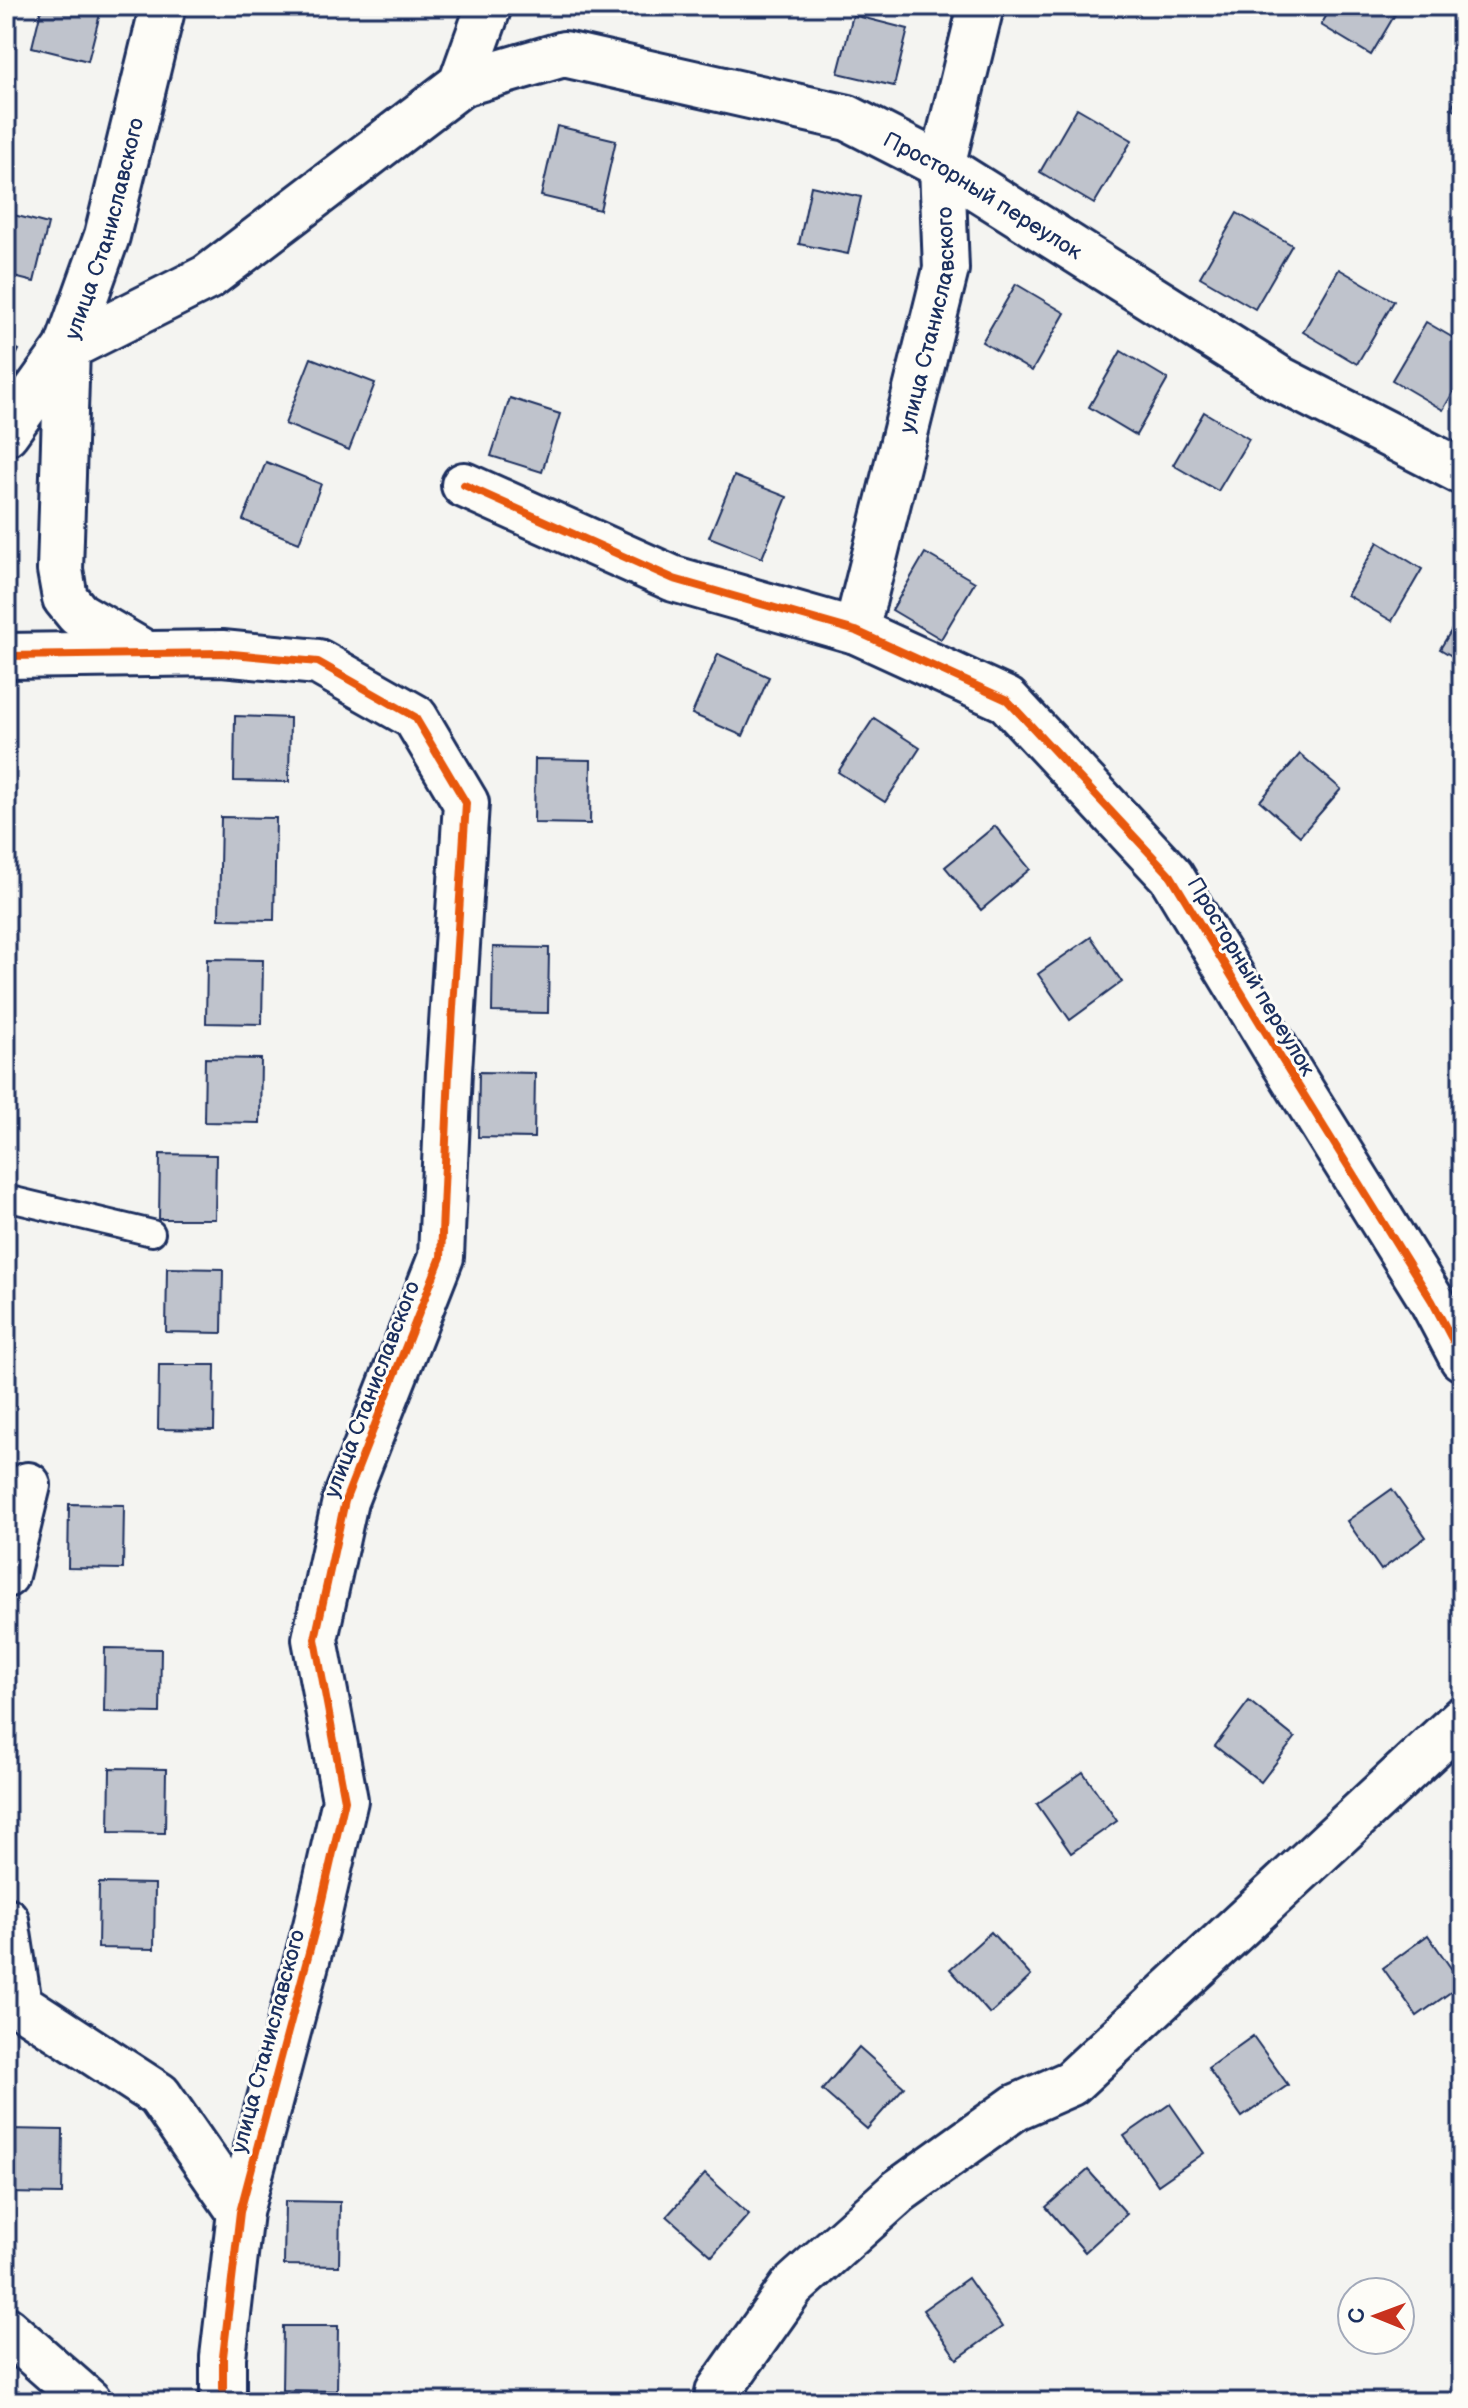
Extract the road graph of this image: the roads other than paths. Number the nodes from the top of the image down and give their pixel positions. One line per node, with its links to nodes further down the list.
1 (163, 6): 6 (street, улица Станиславского)
2 (489, 6): 4 (street)
3 (981, 6): 5 (street, улица Станиславского)
4 (461, 84): 5 (street, Просторный переулок); 6 (street)
5 (942, 166): 8 (street, Просторный переулок); 10 (street, улица Станиславского)
6 (67, 348): 7 (street, улица Станиславского); 11 (street)
7 (6, 433)
8 (1462, 472)
9 (464, 485): 10 (street, Просторный переулок)
10 (856, 631): 15 (street, Просторный переулок)
11 (146, 654): 12 (street); 21 (street, улица Станиславского)
12 (6, 656)
13 (6, 1198): 14 (lane)
14 (152, 1233)
15 (1462, 1358)
16 (28, 1485): 17 (street)
17 (6, 1575)
18 (1462, 1719): 25 (street)
19 (6, 1920): 20 (street)
20 (13, 2002): 21 (street)
21 (240, 2212): 24 (street, улица Станиславского)
22 (6, 2329): 23 (street)
23 (89, 2402)
24 (223, 2402)
25 (717, 2402)

